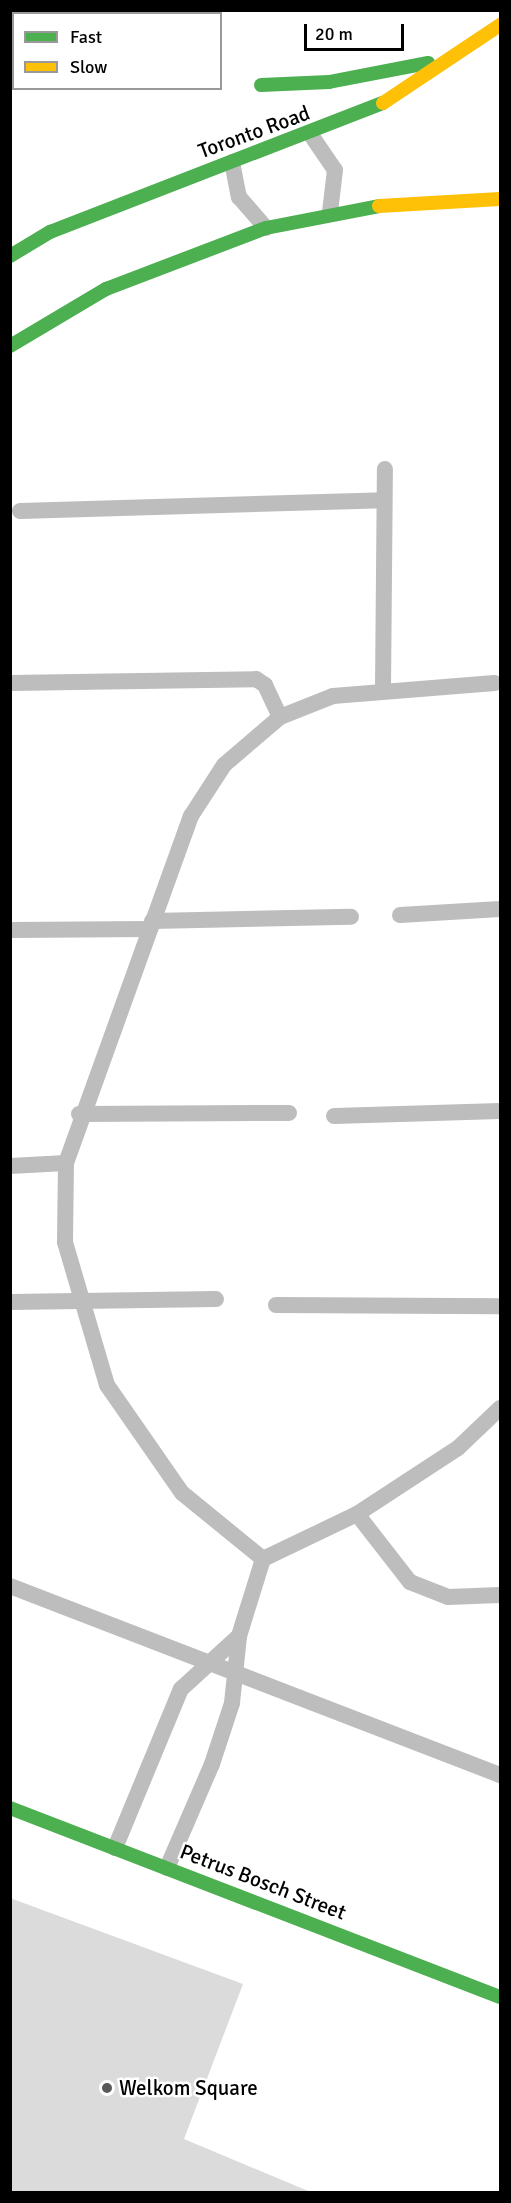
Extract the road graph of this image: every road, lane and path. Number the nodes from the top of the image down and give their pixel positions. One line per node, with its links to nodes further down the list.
1 (501, 25): 2 (street, Toronto Road)
2 (457, 56): 3 (street); 4 (street, Toronto Road)
3 (261, 85)
4 (310, 135): 5 (street, Toronto Road); 7 (lane)
5 (232, 162): 8 (lane); 9 (street, Toronto Road)
6 (501, 199): 7 (street)
7 (330, 212): 8 (street)
8 (266, 228): 10 (street)
9 (10, 256)
10 (10, 346)
11 (385, 469): 12 (lane)
12 (384, 500): 13 (lane); 16 (lane)
13 (20, 512)
14 (10, 683): 17 (lane)
15 (494, 683): 16 (lane)
16 (383, 688): 17 (lane)
17 (280, 717): 21 (lane)
18 (501, 909): 19 (lane)
19 (400, 915)
20 (351, 916): 21 (lane)
21 (150, 925): 22 (lane); 25 (lane)
22 (10, 930)
23 (501, 1111): 26 (lane)
24 (289, 1113): 25 (lane)
25 (80, 1114): 27 (lane)
26 (334, 1116)
27 (66, 1163): 28 (lane); 29 (lane)
28 (10, 1166)
29 (78, 1299): 30 (lane); 31 (lane); 36 (lane)
30 (216, 1299)
31 (10, 1302)
32 (276, 1305): 33 (lane)
33 (501, 1306)
34 (501, 1408): 35 (lane)
35 (357, 1515): 36 (lane); 38 (lane)
36 (262, 1559): 39 (lane)
37 (10, 1586): 40 (lane)
38 (501, 1595)
39 (239, 1636): 40 (lane); 41 (lane)
40 (204, 1664): 41 (lane); 44 (lane)
41 (237, 1676): 42 (lane); 45 (lane)
42 (501, 1775)
43 (10, 1808): 44 (street, Petrus Bosch Street)
44 (116, 1848): 45 (street, Petrus Bosch Street)
45 (167, 1868): 46 (street, Petrus Bosch Street)
46 (501, 1997)

